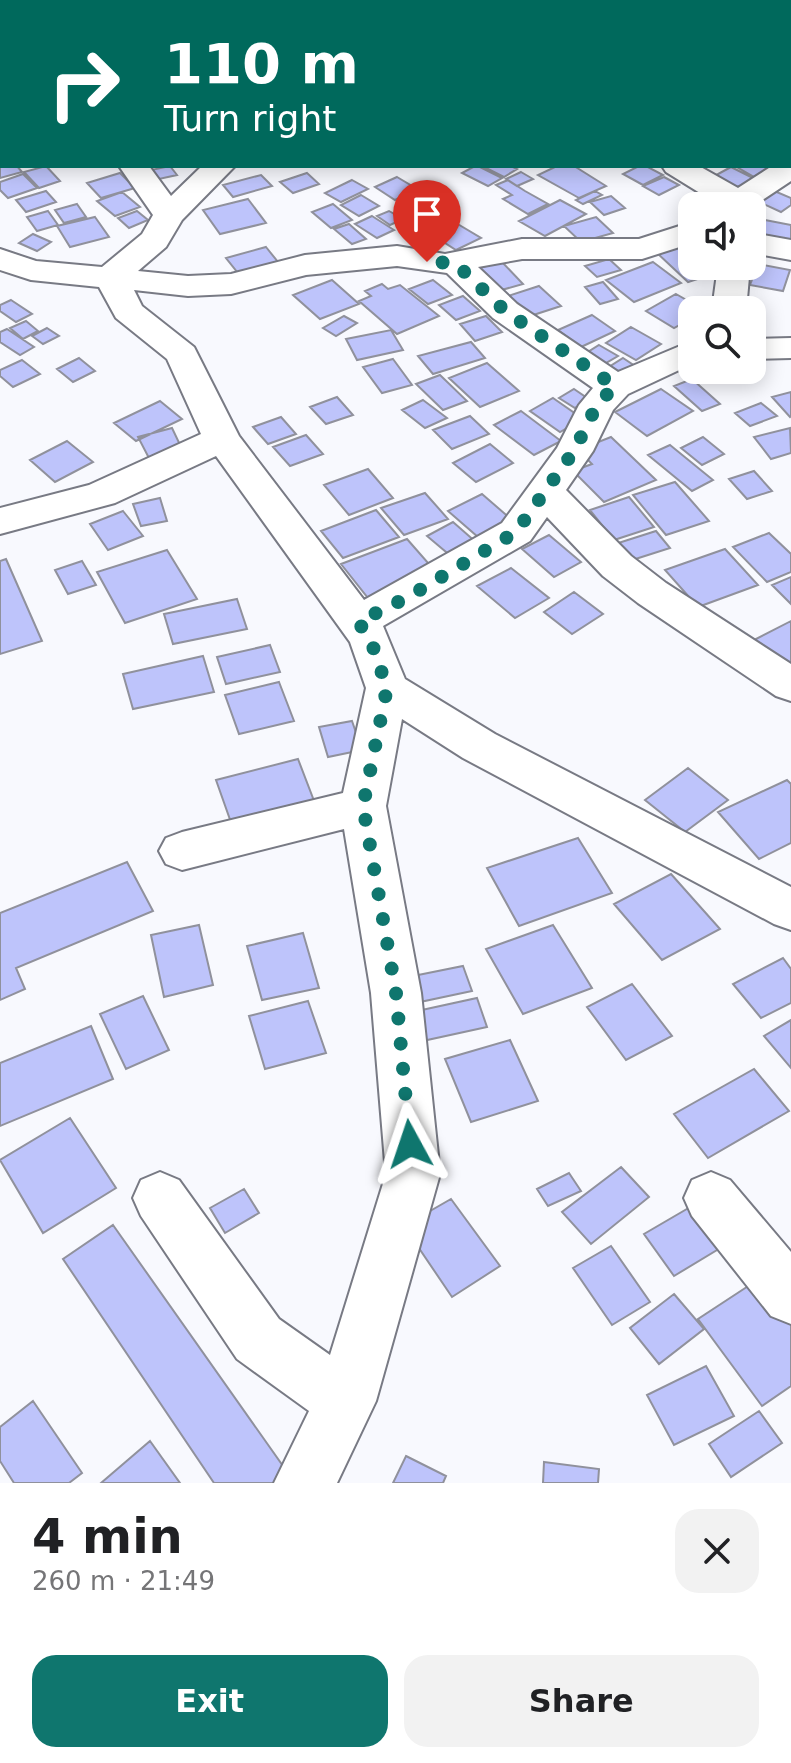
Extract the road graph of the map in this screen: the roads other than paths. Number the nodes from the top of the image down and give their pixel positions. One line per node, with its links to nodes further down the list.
1 (135, 168): 7 (street)
2 (218, 168): 7 (street)
3 (680, 168): 5 (street)
4 (790, 168): 6 (street)
5 (719, 192)
6 (755, 192)
7 (169, 215): 13 (street)
8 (678, 237): 12 (street)
9 (766, 246): 10 (street)
10 (791, 250)
11 (0, 259): 13 (street)
12 (455, 263): 13 (street); 17 (street)
13 (111, 277): 18 (street)
14 (791, 348): 15 (street)
15 (766, 349)
16 (678, 357): 17 (street)
17 (615, 386): 19 (street)
18 (222, 439): 20 (street); 21 (street)
19 (546, 493): 21 (street); 22 (street)
20 (0, 521)
21 (358, 622): 23 (street)
22 (791, 685)
23 (387, 688): 24 (street); 26 (street)
24 (363, 806): 25 (street); 30 (street)
25 (182, 851)
26 (791, 910)
27 (160, 1198): 30 (street)
28 (711, 1198): 29 (street)
29 (791, 1296)
30 (346, 1401): 31 (street)
31 (305, 1483)

